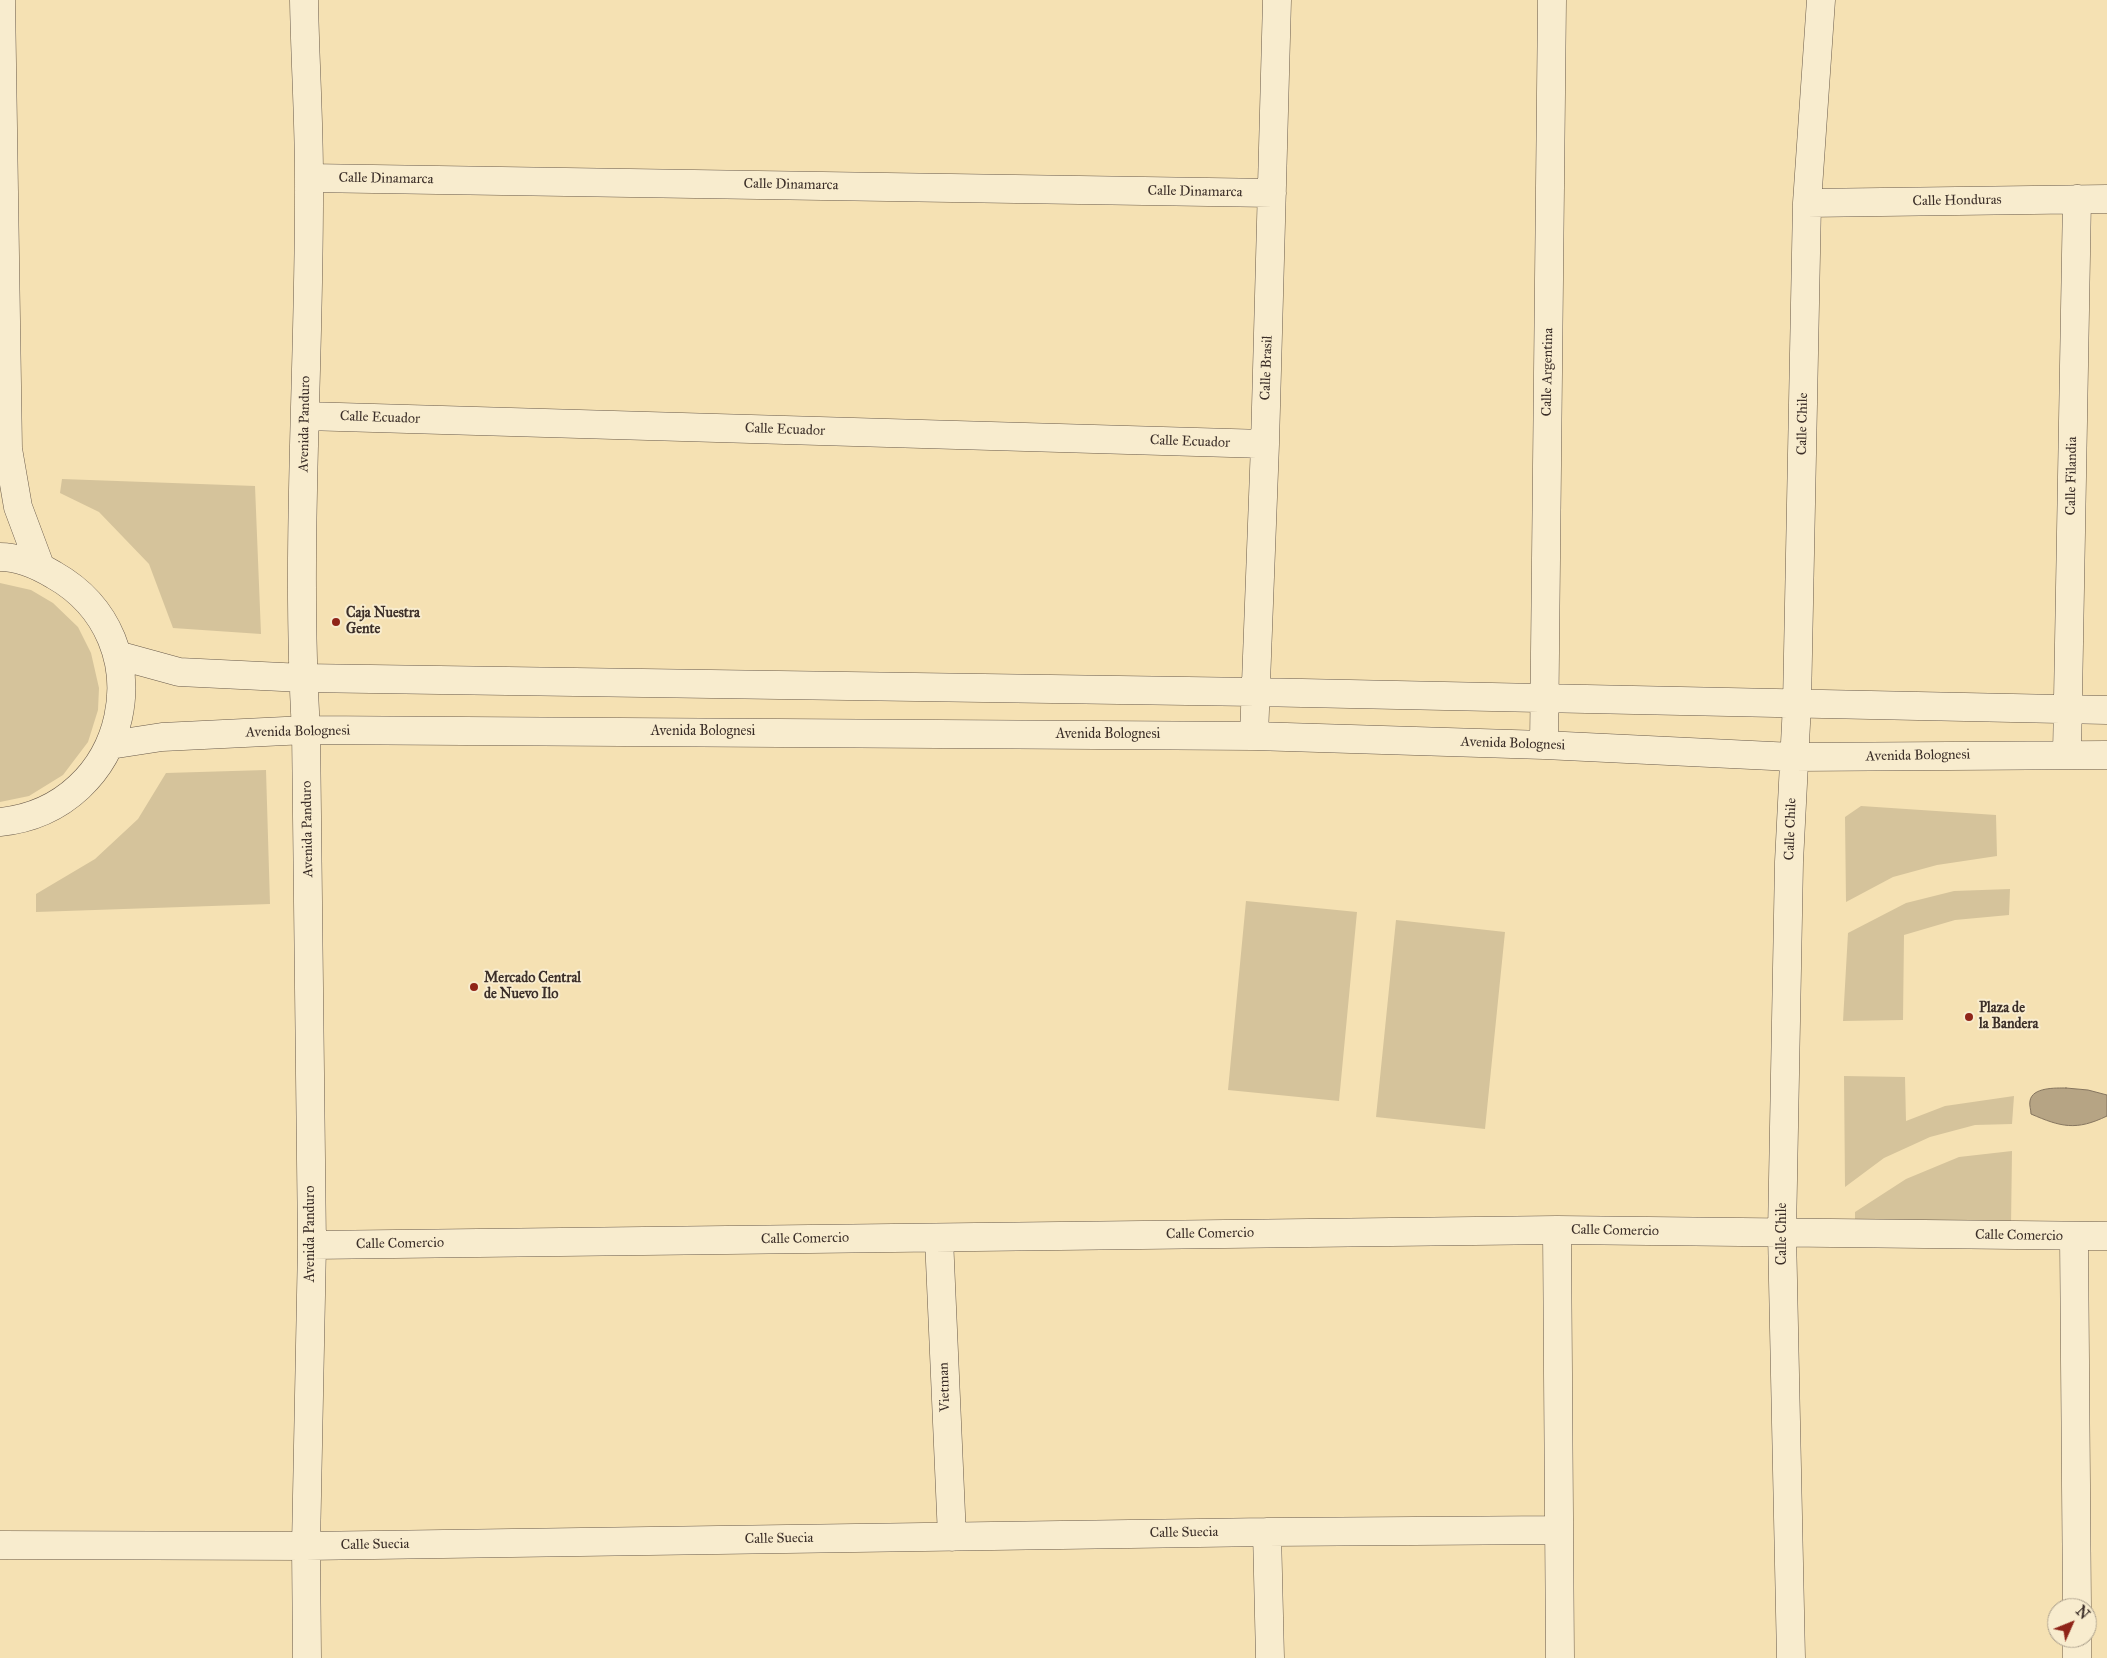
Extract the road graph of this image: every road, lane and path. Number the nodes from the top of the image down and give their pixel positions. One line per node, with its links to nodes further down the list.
1 (0, 0): 14 (street)
2 (304, 0): 6 (street, Avenida Panduro)
3 (1277, 0): 7 (street, Calle Brasil)
4 (1552, 0): 18 (street, Calle Argentina)
5 (1821, 0): 10 (street, Calle Chile)
6 (309, 178): 7 (street, Calle Dinamarca); 11 (street, Avenida Panduro)
7 (1272, 193): 12 (street, Calle Brasil)
8 (2077, 199): 9 (street, Calle Honduras); 10 (street, Calle Honduras); 20 (street, Calle Filandia)
9 (2107, 199)
10 (1807, 203): 19 (street, Calle Chile)
11 (305, 416): 12 (street, Calle Ecuador); 16 (street, Avenida Panduro)
12 (1265, 444): 17 (street, Calle Brasil)
13 (0, 557): 14 (street)
14 (40, 566): 15 (street)
15 (117, 655): 16 (street); 24 (street)
16 (303, 678): 17 (street); 22 (street, Avenida Panduro)
17 (1255, 692): 18 (street); 23 (street, Calle Brasil)
18 (1545, 698): 19 (street); 25 (street, Calle Argentina)
19 (1796, 704): 20 (street); 28 (street, Calle Chile)
20 (2068, 709): 21 (street); 26 (street, Calle Filandia)
21 (2107, 710)
22 (306, 730): 23 (street, Avenida Bolognesi); 24 (street, Avenida Bolognesi); 35 (street, Avenida Panduro)
23 (1254, 736): 25 (street, Avenida Bolognesi)
24 (110, 745): 29 (street)
25 (1544, 745): 28 (street, Avenida Bolognesi)
26 (2066, 754): 27 (street, Avenida Bolognesi); 28 (street, Avenida Bolognesi)
27 (2107, 755)
28 (1793, 757): 31 (street, Calle Chile)
29 (0, 822)
30 (1556, 1230): 31 (street, Calle Comercio); 34 (street, Calle Comercio); 36 (street)
31 (1782, 1233): 33 (street, Calle Comercio); 45 (street, Calle Chile)
32 (2107, 1236): 33 (street, Calle Comercio)
33 (2074, 1237): 41 (street)
34 (939, 1238): 35 (street, Calle Comercio); 38 (street, Vietman)
35 (312, 1246): 40 (street, Avenida Panduro)
36 (1559, 1530): 37 (street, Calle Suecia); 44 (street)
37 (1267, 1532): 38 (street, Calle Suecia); 43 (street)
38 (952, 1536): 40 (street, Calle Suecia)
39 (0, 1545): 40 (street, Calle Suecia)
40 (306, 1546): 42 (street, Avenida Panduro)
41 (2076, 1598)
42 (307, 1658)
43 (1270, 1658)
44 (1560, 1658)
45 (1791, 1658)

